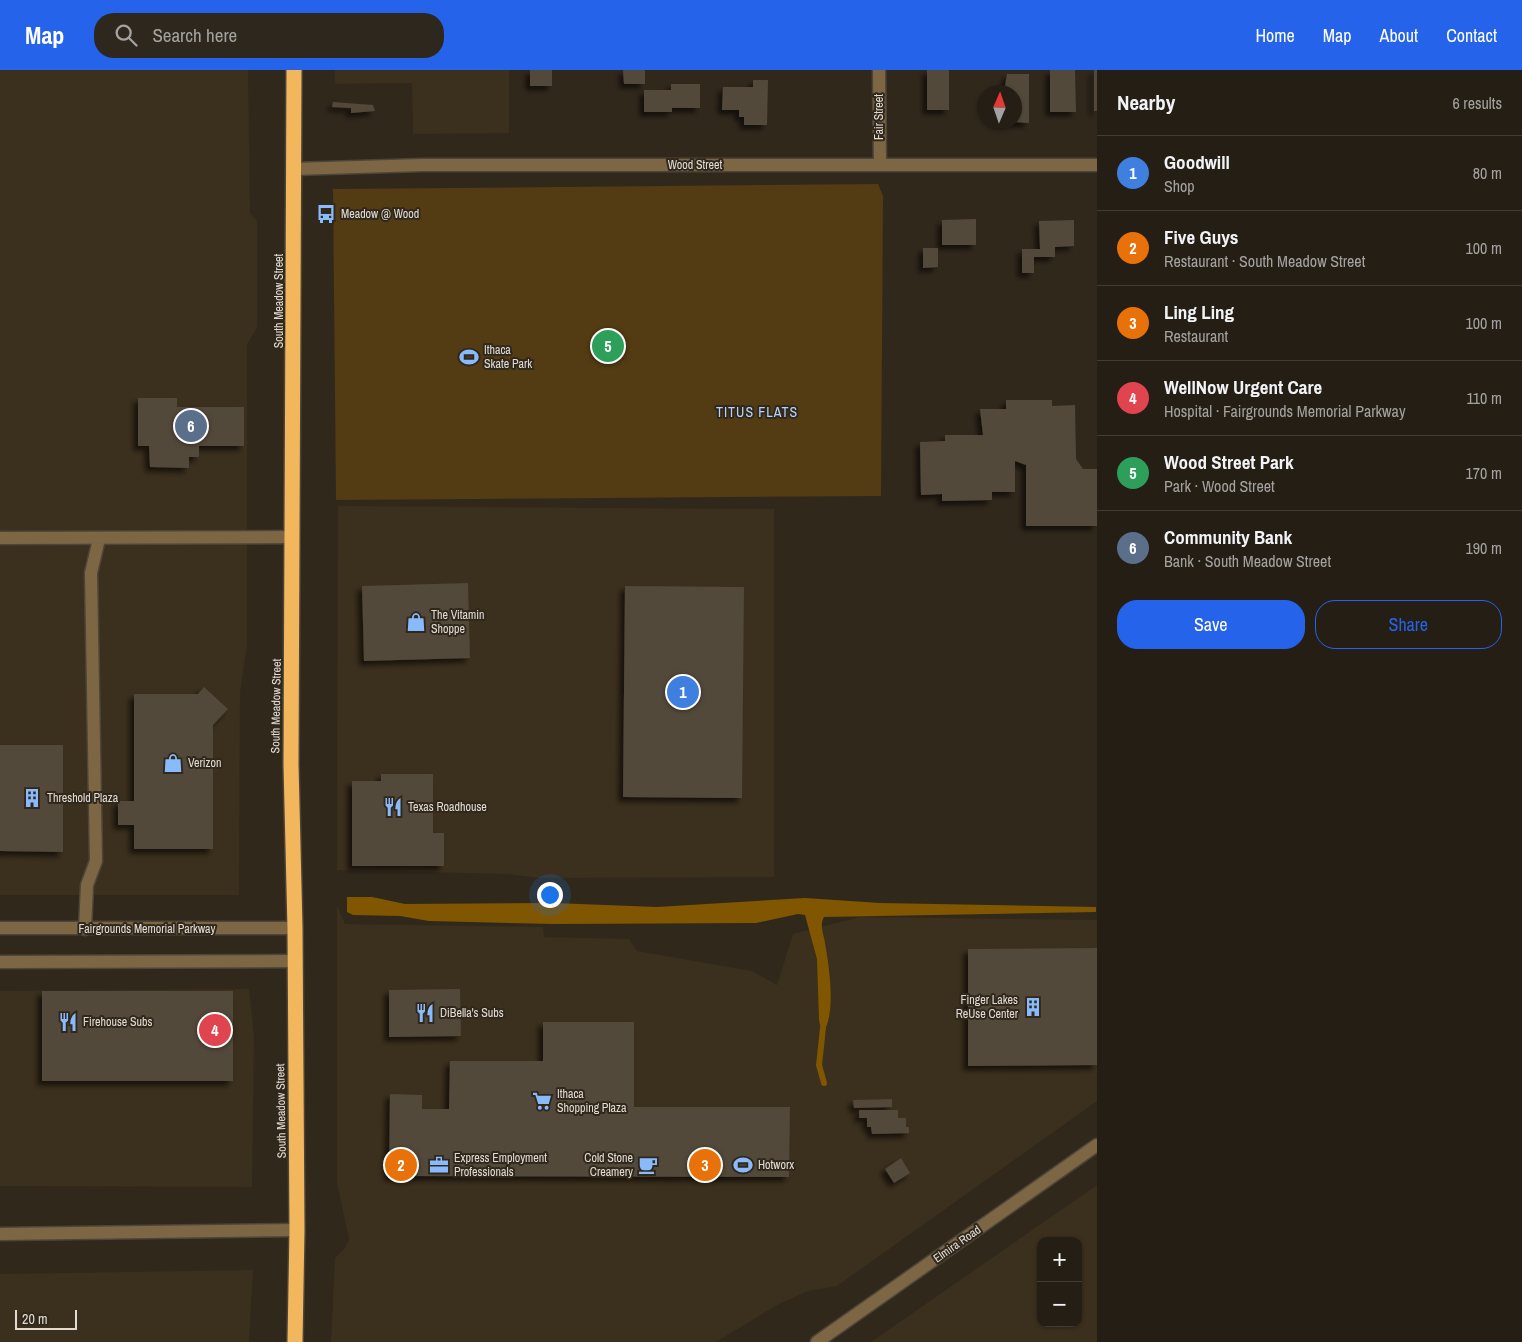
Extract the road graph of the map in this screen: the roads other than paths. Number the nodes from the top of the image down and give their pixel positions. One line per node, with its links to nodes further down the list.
1 (294, 70): 5 (highway, South Meadow Street)
2 (879, 70): 3 (street, Fair Street)
3 (880, 164): 4 (street, Wood Street); 5 (street, Wood Street)
4 (1097, 165)
5 (294, 169): 6 (highway, South Meadow Street)
6 (293, 537): 8 (street); 10 (highway, South Meadow Street)
7 (0, 538): 8 (street)
8 (98, 538): 11 (street)
9 (0, 928): 11 (street, Fairgrounds Memorial Parkway)
10 (295, 928): 11 (street, Fairgrounds Memorial Parkway); 12 (highway, South Meadow Street)
11 (85, 929)
12 (294, 961): 13 (street); 15 (highway, South Meadow Street)
13 (0, 962)
14 (1097, 1145): 18 (street, Elmira Road)
15 (297, 1230): 16 (street); 17 (highway, South Meadow Street)
16 (0, 1234)
17 (295, 1342)
18 (817, 1342)

